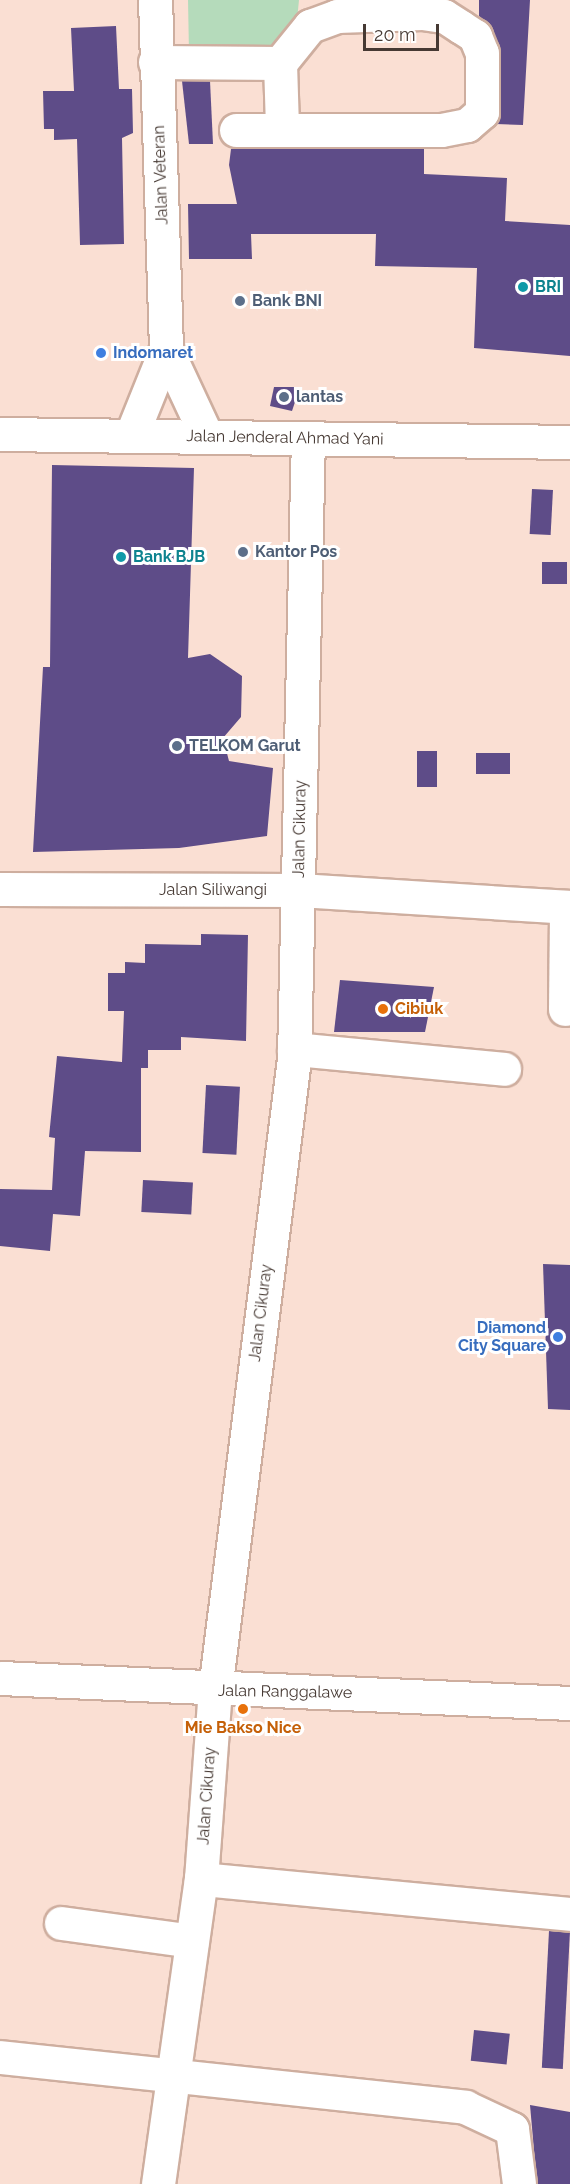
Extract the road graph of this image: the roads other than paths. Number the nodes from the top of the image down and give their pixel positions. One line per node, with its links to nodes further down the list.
1 (155, 0): 2 (street, Jalan Veteran)
2 (155, 62): 3 (street); 6 (street, Jalan Veteran)
3 (280, 63): 4 (street); 4 (street)
4 (282, 128): 5 (street)
5 (236, 130)
6 (166, 349): 8 (street, Jalan Veteran); 9 (street, Jalan Veteran)
7 (0, 435): 8 (street, Jalan Jenderal Ahmad Yani)
8 (131, 436): 9 (street, Jalan Jenderal Ahmad Yani)
9 (207, 437): 10 (street, Jalan Jenderal Ahmad Yani)
10 (308, 438): 11 (street, Jalan Jenderal Ahmad Yani); 13 (street, Jalan Cikuray)
11 (570, 442)
12 (0, 889): 13 (street, Jalan Siliwangi)
13 (299, 890): 14 (street, Jalan Siliwangi); 16 (street, Jalan Cikuray)
14 (568, 907): 15 (street)
15 (565, 1009)
16 (294, 1049): 17 (street); 19 (street, Jalan Cikuray)
17 (504, 1069)
18 (0, 1678): 19 (street, Jalan Ranggalawe)
19 (215, 1690): 20 (street, Jalan Ranggalawe); 21 (street, Jalan Cikuray)
20 (570, 1703)
21 (201, 1879): 22 (street); 24 (street, Jalan Cikuray)
22 (570, 1914)
23 (61, 1923): 24 (street)
24 (192, 1941): 26 (street, Jalan Cikuray)
25 (0, 2057): 26 (street)
26 (174, 2079): 27 (street, Jalan Cikuray); 28 (street)
27 (158, 2184)
28 (519, 2184)

